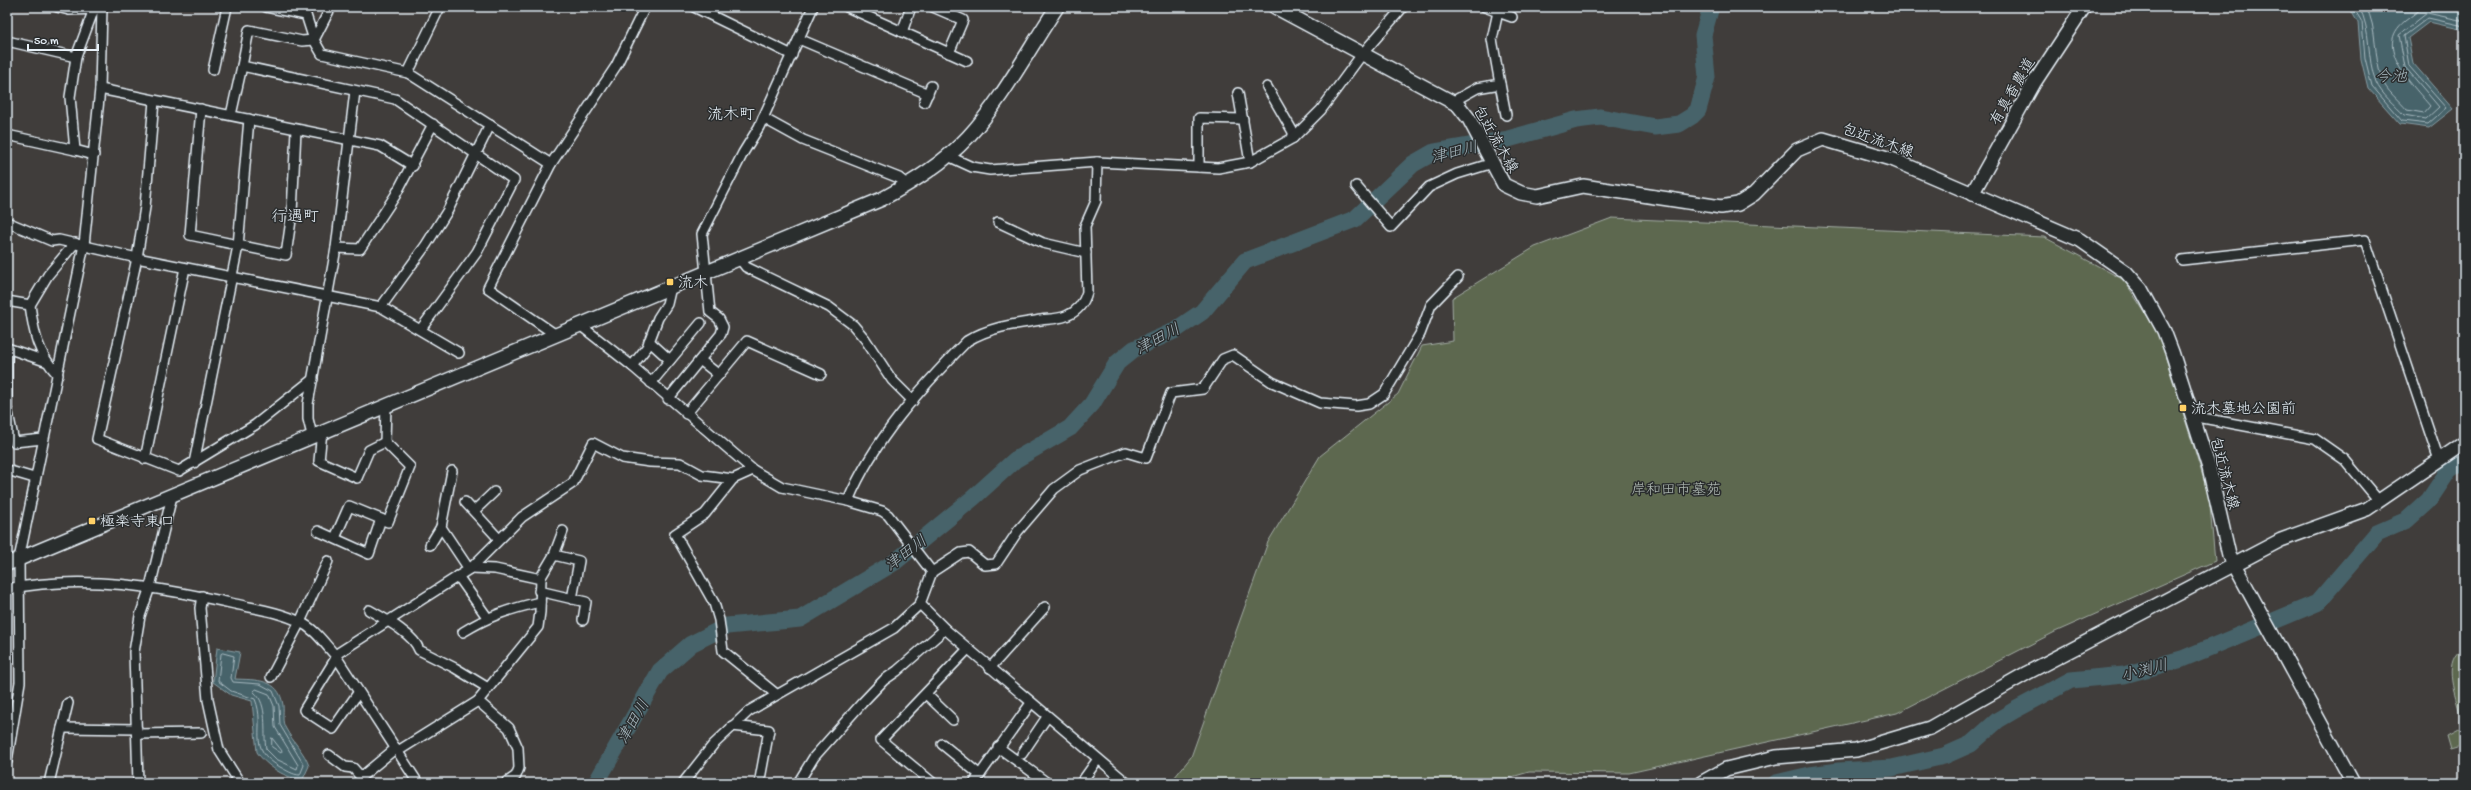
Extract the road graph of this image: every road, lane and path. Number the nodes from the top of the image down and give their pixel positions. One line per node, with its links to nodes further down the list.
1 (57, 7): 17 (street)
2 (227, 7): 30 (street)
3 (266, 7): 22 (street)
4 (331, 7): 22 (street)
5 (440, 7): 31 (street)
6 (644, 7): 59 (street)
7 (694, 7): 26 (street)
8 (814, 7): 21 (street)
9 (847, 7): 20 (street)
10 (911, 7): 20 (street)
11 (933, 7): 24 (street)
12 (1057, 7): 55 (street)
13 (1275, 7): 25 (street, 包近流木線)
14 (1403, 7): 25 (street)
15 (1485, 7): 18 (street)
16 (2084, 7): 64 (street, 有真香農道)
17 (99, 8): 27 (street); 34 (street)
18 (1498, 12): 19 (street); 32 (street)
19 (1512, 17)
20 (902, 32): 24 (street)
21 (799, 39): 26 (street); 37 (street)
22 (314, 40): 29 (street); 31 (street)
23 (7, 41): 27 (street)
24 (948, 52): 28 (street)
25 (1364, 53): 39 (street, 包近流木線); 50 (street)
26 (792, 55): 43 (street)
27 (76, 57): 52 (street)
28 (967, 61)
29 (242, 66): 35 (street); 41 (street)
30 (213, 70)
31 (408, 73): 47 (street)
32 (1500, 84): 39 (street); 42 (street)
33 (1267, 88): 50 (street)
34 (100, 89): 38 (street); 54 (street)
35 (355, 91): 46 (street); 51 (street)
36 (1238, 93): 44 (street)
37 (928, 94)
38 (154, 101): 40 (street); 71 (street)
39 (1452, 102): 56 (street, 包近流木線)
40 (201, 109): 41 (street); 68 (street)
41 (231, 115): 45 (street)
42 (1506, 115)
43 (763, 118): 62 (street); 75 (street)
44 (1243, 119): 58 (street); 61 (street)
45 (248, 120): 48 (street); 68 (street)
46 (433, 124): 53 (street); 60 (street)
47 (490, 125): 53 (street); 59 (street)
48 (296, 130): 51 (street); 68 (street)
49 (7, 135): 52 (street)
50 (1293, 138): 58 (street)
51 (348, 140): 60 (street); 69 (street)
52 (75, 150): 54 (street)
53 (477, 153): 82 (street); 85 (street)
54 (94, 155): 67 (street)
55 (948, 156): 57 (street); 62 (street)
56 (1491, 160): 63 (street); 64 (street, 包近流木線)
57 (1098, 162): 61 (street); 70 (street)
58 (1250, 162): 61 (street)
59 (551, 164): 86 (street)
60 (413, 166): 69 (street)
61 (1199, 167)
62 (908, 184): 72 (street)
63 (1356, 186)
64 (1972, 194): 106 (street, 包近流木線)
65 (7, 222): 67 (street)
66 (998, 222): 70 (street)
67 (80, 244): 71 (street); 81 (street); 96 (street)
68 (238, 246): 76 (street)
69 (336, 248): 79 (street)
70 (1086, 253): 102 (street)
71 (137, 258): 74 (street); 112 (street)
72 (739, 258): 75 (street); 102 (street)
73 (2182, 260): 113 (street)
74 (186, 268): 76 (street); 112 (street)
75 (706, 272): 78 (street); 92 (street)
76 (232, 277): 79 (street); 114 (street)
77 (1458, 277): 138 (street)
78 (671, 287): 84 (street); 87 (street)
79 (328, 296): 82 (street); 98 (street)
80 (7, 301): 81 (street)
81 (30, 305): 93 (street)
82 (381, 307): 85 (street)
83 (701, 323): 91 (street)
84 (580, 325): 86 (street); 94 (street)
85 (421, 329): 90 (street)
86 (556, 335): 103 (street)
87 (649, 341): 91 (street); 94 (street)
88 (7, 348): 93 (street)
89 (7, 352): 100 (street)
90 (459, 353)
91 (670, 360): 99 (street)
92 (700, 360): 97 (street); 101 (street)
93 (45, 361): 96 (street)
94 (632, 366): 99 (street)
95 (821, 374): 97 (street)
96 (58, 375): 109 (street)
97 (718, 375): 105 (street)
98 (313, 380): 108 (street); 114 (street)
99 (651, 383): 101 (street)
100 (7, 385): 104 (street)
101 (668, 399): 105 (street)
102 (913, 401): 122 (street)
103 (386, 405): 108 (street); 110 (street)
104 (7, 408): 107 (street)
105 (686, 414): 116 (street)
106 (2192, 416): 123 (street); 136 (street, 包近流木線)
107 (9, 429): 109 (street)
108 (317, 433): 110 (street); 121 (street)
109 (43, 439): 118 (street)
110 (385, 442): 126 (street)
111 (2464, 443): 113 (street)
112 (145, 459): 114 (street)
113 (2439, 460): 123 (street)
114 (194, 463)
115 (7, 470): 118 (street)
116 (753, 470): 119 (street); 122 (street)
117 (452, 471): 127 (street)
118 (34, 478): 134 (street)
119 (733, 479): 131 (street); 163 (street)
120 (494, 492): 125 (street)
121 (172, 496): 134 (street); 141 (street)
122 (848, 501): 138 (street)
123 (2379, 501): 136 (street)
124 (465, 502): 125 (street)
125 (474, 511): 131 (street)
126 (381, 519): 130 (street); 130 (street)
127 (441, 527): 132 (street); 137 (street)
128 (318, 531): 130 (street)
129 (563, 531): 133 (street)
130 (335, 538)
131 (499, 539): 137 (street)
132 (430, 545)
133 (554, 555): 140 (street); 146 (street)
134 (13, 561): 142 (street)
135 (328, 561): 154 (street)
136 (2234, 565): 195 (street); 196 (street, 包近流木線)
137 (470, 568): 139 (street); 140 (street)
138 (932, 572): 148 (street)
139 (458, 576): 151 (street); 153 (street)
140 (541, 579): 144 (street)
141 (150, 586): 142 (street); 145 (street); 172 (street)
142 (18, 587): 143 (street); 180 (street)
143 (7, 589)
144 (539, 591): 146 (street); 147 (street)
145 (202, 596): 154 (street); 186 (street)
146 (572, 599): 152 (street)
147 (540, 602): 151 (street); 161 (street)
148 (920, 604): 155 (street); 163 (street)
149 (1045, 607): 159 (street)
150 (369, 610): 153 (street)
151 (487, 617): 156 (street)
152 (583, 620)
153 (388, 621): 158 (street); 161 (street)
154 (300, 622): 158 (street); 160 (street)
155 (945, 629): 157 (street); 190 (street)
156 (463, 632)
157 (968, 649): 159 (street); 164 (street)
158 (335, 657): 162 (street); 162 (street)
159 (990, 668): 166 (street)
160 (271, 677)
161 (488, 688): 165 (street)
162 (358, 693): 176 (street)
163 (776, 694): 170 (street)
164 (926, 694): 169 (street); 191 (street)
165 (478, 701): 176 (street); 188 (street)
166 (1031, 703): 168 (street); 175 (street)
167 (68, 704): 171 (street)
168 (1047, 717): 177 (street); 179 (street)
169 (953, 720)
170 (732, 726): 182 (street); 189 (street)
171 (62, 728): 172 (street); 184 (street)
172 (137, 731): 173 (street); 185 (street)
173 (201, 733)
174 (942, 744): 181 (street)
175 (998, 747): 181 (street); 183 (street)
176 (397, 749): 178 (street); 187 (street)
177 (1022, 754)
178 (329, 755)
179 (1098, 759): 193 (street); 194 (street)
180 (7, 761)
181 (980, 775): 192 (street)
182 (760, 779)
183 (1046, 782)
184 (49, 783)
185 (138, 783)
186 (240, 783)
187 (418, 783)
188 (506, 783)
189 (683, 783)
190 (798, 783)
191 (933, 783)
192 (974, 783)
193 (1081, 783)
194 (1127, 783)
195 (1701, 783)
196 (2353, 783)

